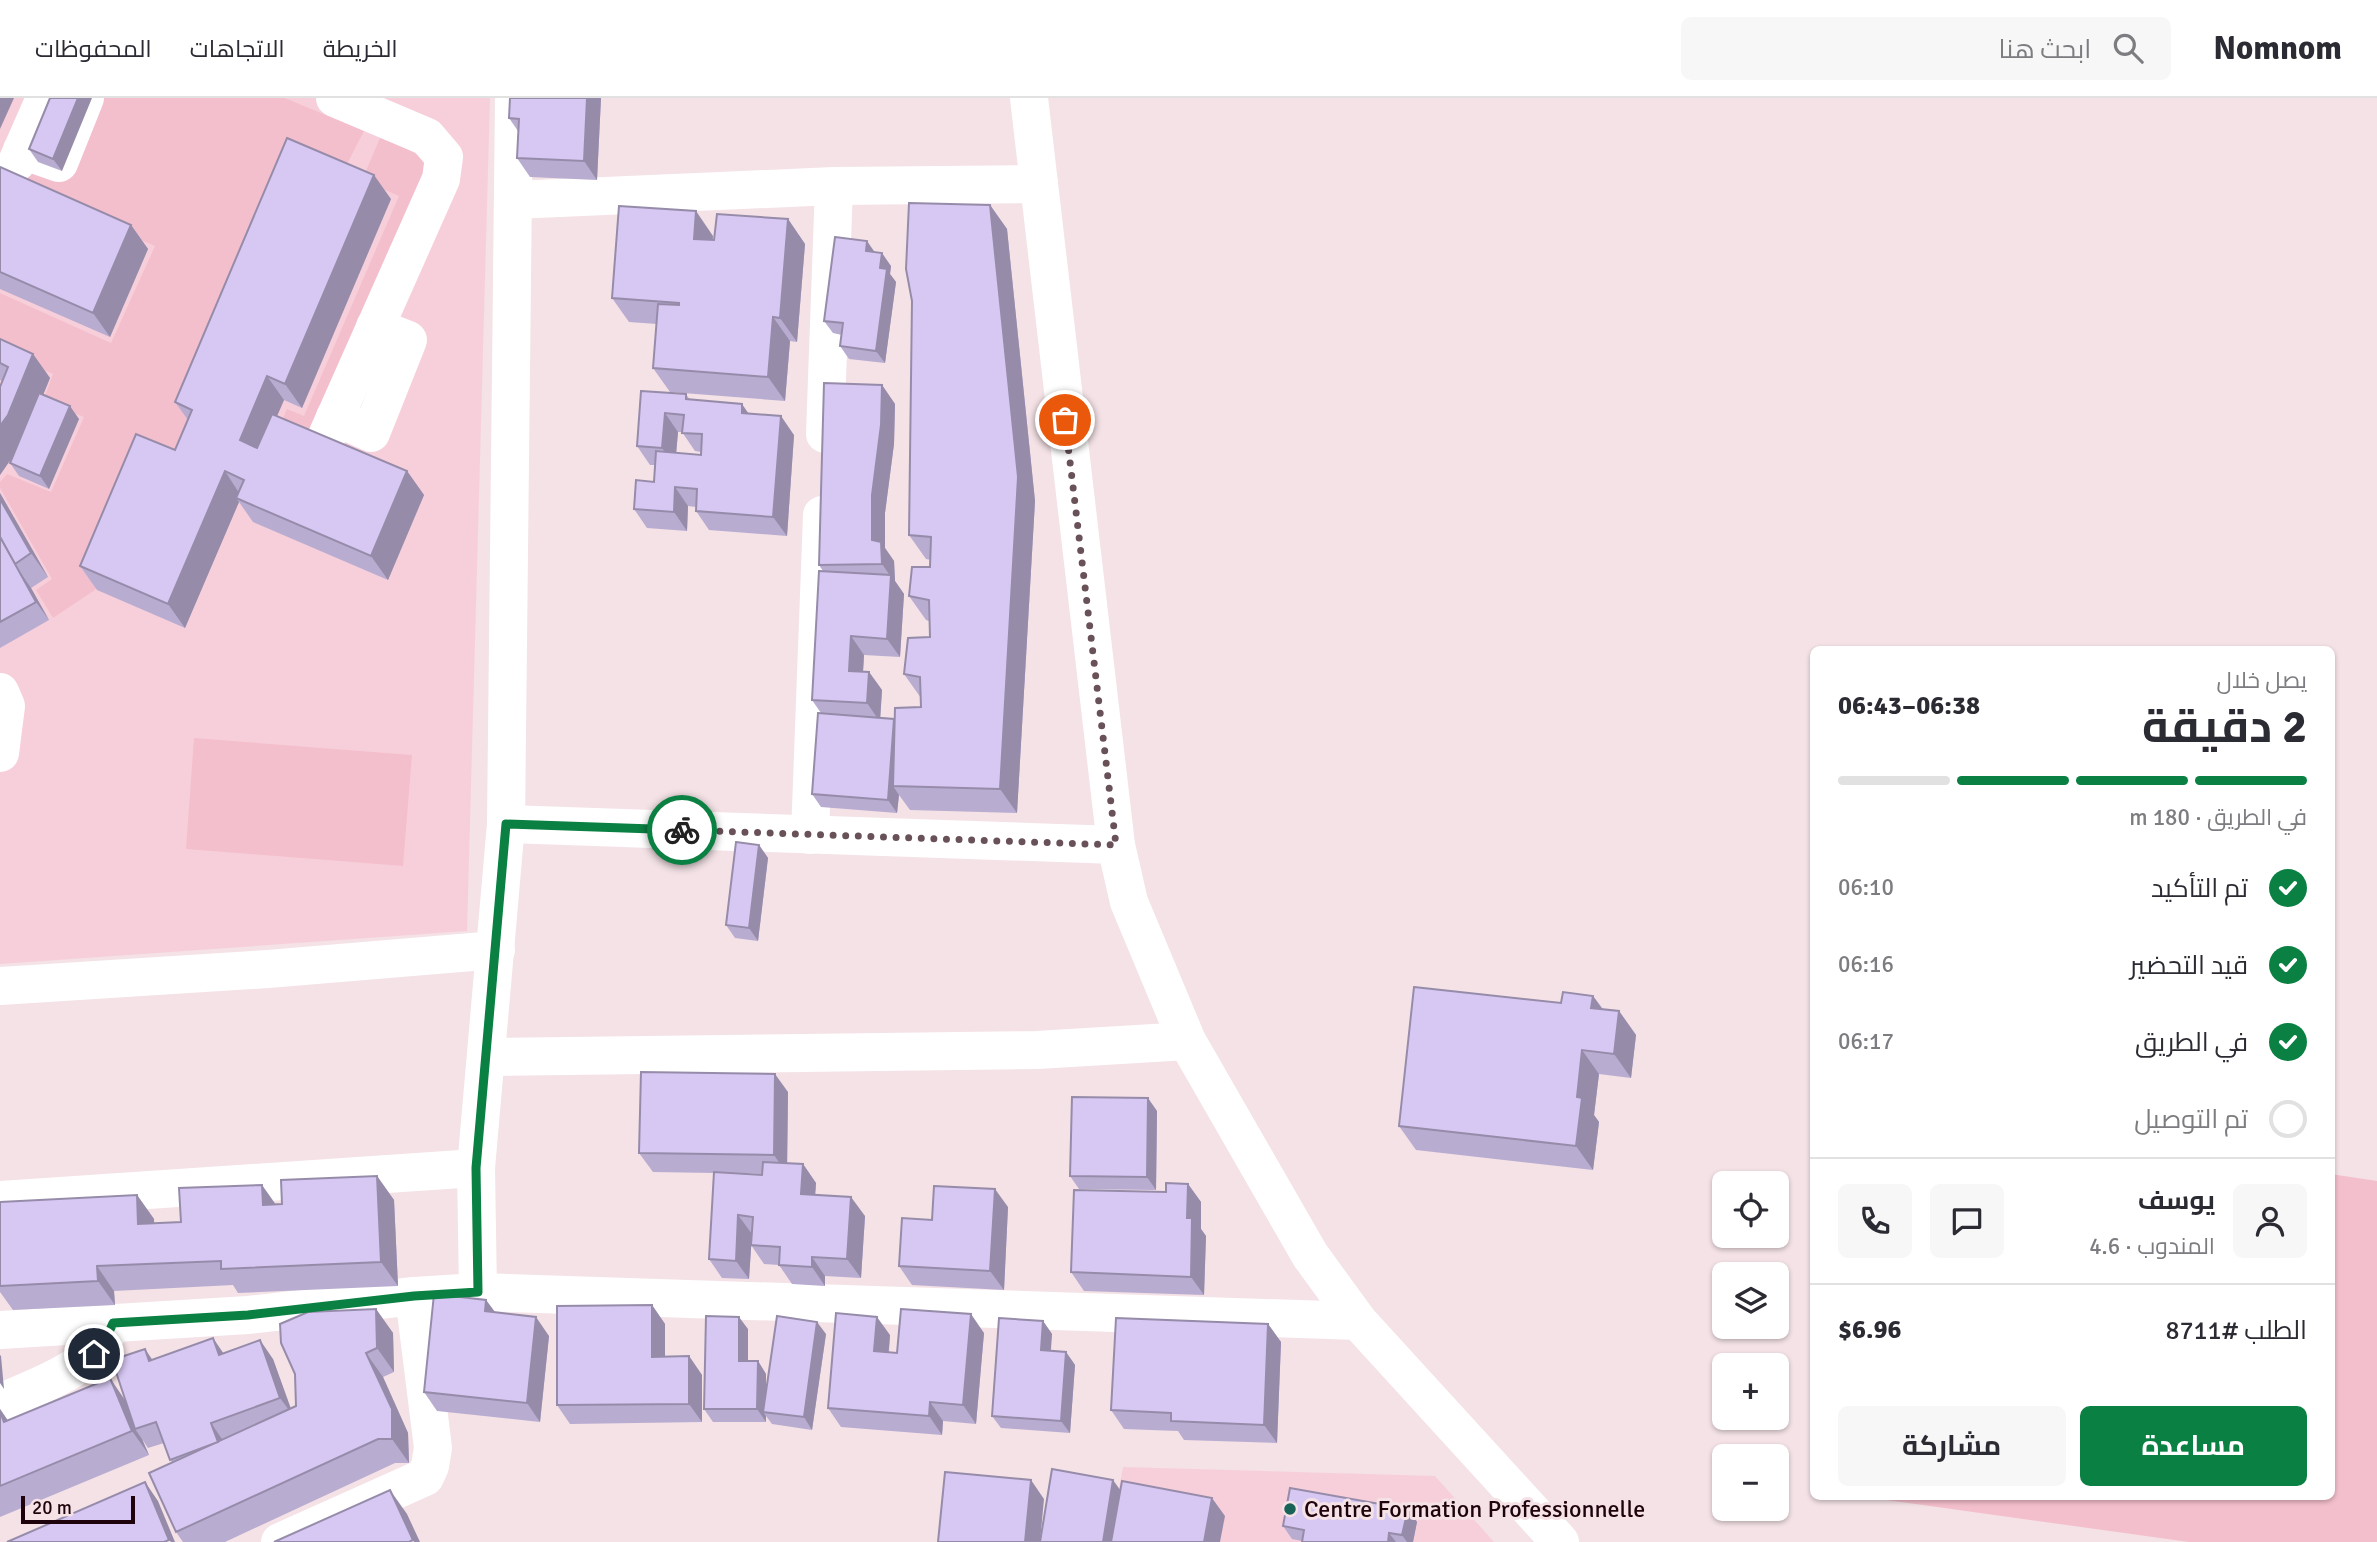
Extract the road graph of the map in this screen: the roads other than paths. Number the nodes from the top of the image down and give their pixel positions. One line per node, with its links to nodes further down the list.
1 (45, 98): 2 (street)
2 (85, 98)
3 (335, 98): 9 (street)
4 (514, 98): 8 (street)
5 (1029, 98): 6 (street)
6 (1039, 184): 7 (street); 14 (street)
7 (834, 186): 8 (street); 13 (street)
8 (514, 201): 12 (street)
9 (331, 428)
10 (0, 692): 11 (street)
11 (0, 753)
12 (506, 824): 13 (street); 15 (street)
13 (810, 835): 14 (street)
14 (1116, 845): 17 (street)
15 (496, 950): 16 (street); 18 (street)
16 (0, 986)
17 (1187, 1041): 18 (street); 23 (street)
18 (488, 1057): 19 (street)
19 (476, 1168): 20 (street); 21 (street)
20 (0, 1200)
21 (478, 1292): 22 (street); 23 (street)
22 (414, 1296): 24 (street); 27 (street)
23 (1358, 1321): 28 (street)
24 (113, 1323): 25 (street); 26 (street)
25 (0, 1330)
26 (0, 1403)
27 (279, 1542)
28 (1560, 1542)

